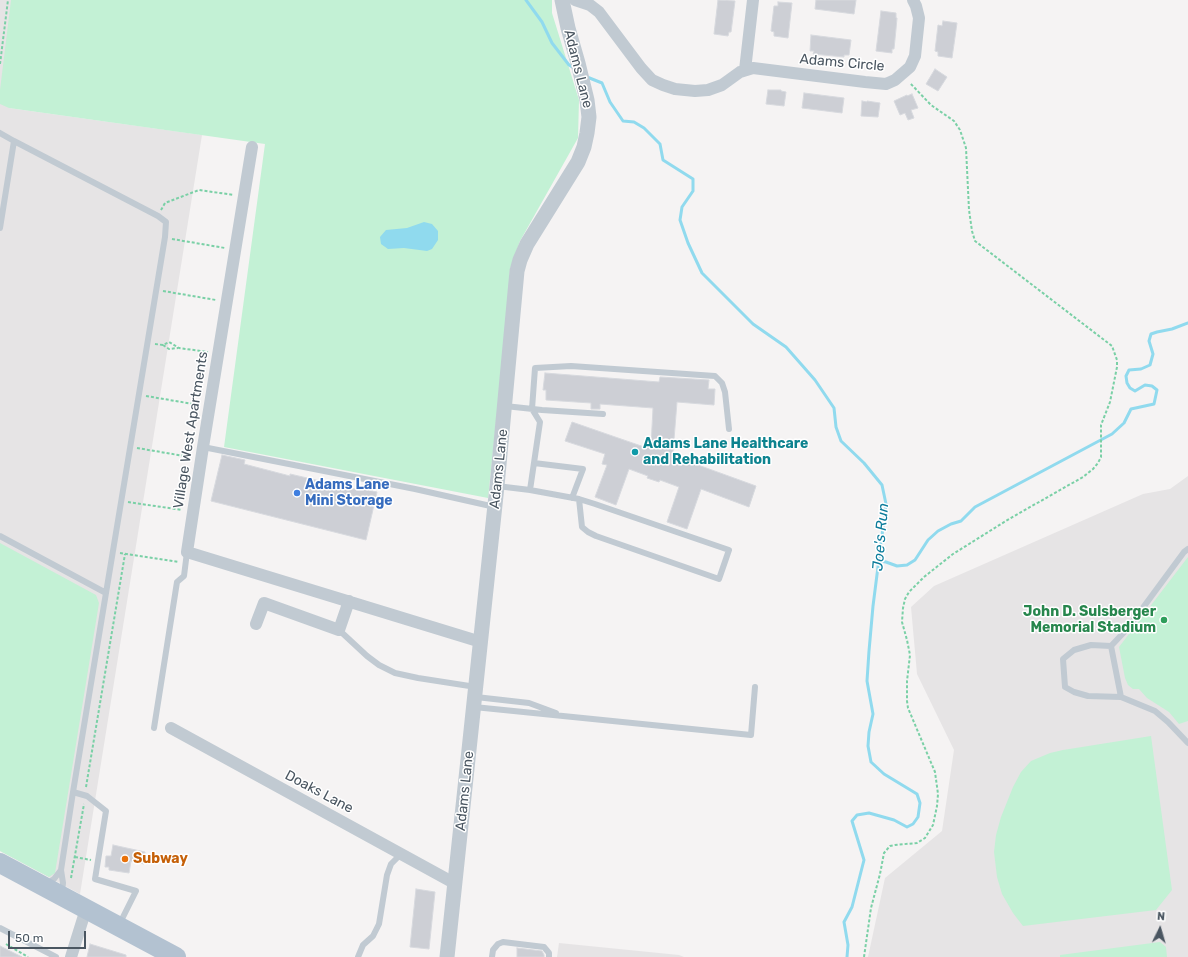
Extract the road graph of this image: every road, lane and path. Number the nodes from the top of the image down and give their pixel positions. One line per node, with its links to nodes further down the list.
1 (8, 0): 6 (path)
2 (562, 0): 25 (street, Adams Lane)
3 (575, 0): 7 (street)
4 (753, 0): 7 (street)
5 (913, 0): 7 (street, Adams Circle)
6 (0, 64)
7 (745, 70)
8 (906, 86): 80 (path)
9 (0, 133): 10 (lane)
10 (14, 141): 13 (lane); 14 (lane)
11 (252, 147): 12 (street, Village West Apartments)
12 (244, 197): 13 (path); 30 (street, Village West Apartments)
13 (158, 216): 15 (lane)
14 (0, 228)
15 (165, 237): 16 (path); 17 (lane)
16 (225, 248)
17 (156, 290): 18 (path); 19 (lane)
18 (217, 300)
19 (147, 343): 20 (path); 23 (lane)
20 (163, 345): 21 (path); 21 (path)
21 (179, 348): 22 (path)
22 (208, 352)
23 (139, 395): 24 (path); 29 (lane)
24 (199, 405)
25 (505, 406): 26 (lane); 33 (street, Adams Lane)
26 (532, 409): 27 (lane); 28 (lane); 32 (lane)
27 (603, 414)
28 (729, 429)
29 (130, 447): 31 (path); 37 (lane)
30 (203, 447): 38 (lane); 44 (street, Village West Apartments)
31 (191, 457)
32 (534, 463): 34 (lane); 35 (lane)
33 (497, 486): 34 (lane); 38 (street, Adams Lane)
34 (530, 490): 35 (lane)
35 (572, 498): 36 (lane)
36 (580, 499): 36 (lane)
37 (121, 500): 39 (path); 42 (lane)
38 (495, 507): 49 (street, Adams Lane)
39 (182, 510)
40 (0, 536): 45 (lane)
41 (1188, 549): 50 (lane)
42 (113, 552): 43 (path); 45 (lane)
43 (124, 554): 44 (path); 59 (path)
44 (187, 558): 46 (street); 55 (lane)
45 (106, 593): 58 (lane)
46 (349, 601): 48 (street); 49 (street)
47 (256, 624): 48 (street)
48 (339, 630): 52 (lane)
49 (481, 642): 52 (street, Adams Lane)
50 (1111, 646): 53 (lane); 53 (lane)
51 (756, 687): 54 (lane)
52 (475, 697): 54 (lane); 54 (lane); 65 (street, Adams Lane)
53 (1121, 697): 57 (lane)
54 (563, 716)
55 (154, 728)
56 (171, 728): 60 (street, Doaks Lane)
57 (1188, 743)
58 (73, 792): 59 (lane); 64 (lane)
59 (85, 796): 61 (path); 62 (lane)
60 (401, 854): 65 (street, Doaks Lane); 76 (lane)
61 (75, 857): 62 (path); 67 (path)
62 (98, 861): 69 (lane)
63 (0, 863): 66 (main road)
64 (61, 870): 66 (lane); 67 (lane)
65 (454, 883): 77 (street, Adams Lane)
66 (43, 886): 67 (main road)
67 (66, 890): 68 (main road)
68 (86, 909): 69 (main road); 74 (street)
69 (118, 926): 75 (main road)
70 (0, 928): 73 (lane)
71 (6, 944): 72 (path)
72 (28, 957)
73 (56, 957)
74 (71, 957)
75 (176, 957)
76 (358, 957)
77 (446, 957)
78 (492, 957): 79 (lane)
79 (549, 957)
80 (864, 957)

